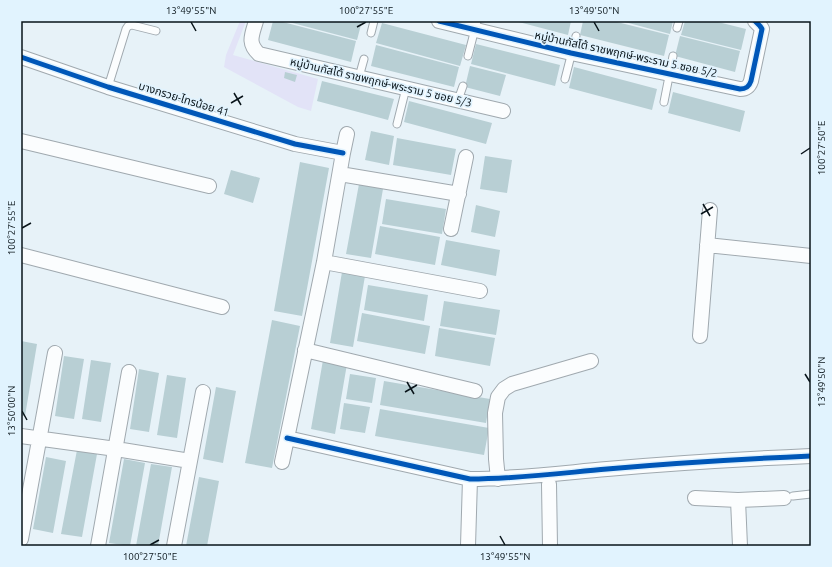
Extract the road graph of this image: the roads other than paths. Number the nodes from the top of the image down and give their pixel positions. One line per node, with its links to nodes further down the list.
1 (256, 21): 15 (street, หมู่บ้านกัสโต้ ราชพฤกษ์-พระราม 5 ซอย 5/3)
2 (374, 21): 7 (lane)
3 (439, 21): 5 (street, หมู่บ้านกัสโต้ ราชพฤกษ์-พระราม 5 ซอย 5/2)
4 (755, 21): 14 (street, หมู่บ้านกัสโต้ ราชพฤกษ์-พระราม 5 ซอย 5/2)
5 (476, 26): 9 (street, หมู่บ้านกัสโต้ ราชพฤกษ์-พระราม 5 ซอย 5/2); 10 (lane)
6 (156, 31): 18 (lane)
7 (371, 33)
8 (576, 36): 9 (lane)
9 (571, 53): 14 (street, หมู่บ้านกัสโต้ ราชพฤกษ์-พระราม 5 ซอย 5/2); 16 (lane)
10 (468, 56)
11 (673, 56): 14 (lane)
12 (21, 57): 18 (street, บางกรวย-ไทรน้อย 41)
13 (364, 59): 15 (lane)
14 (669, 74): 21 (lane)
15 (359, 77): 19 (street, หมู่บ้านกัสโต้ ราชพฤกษ์-พระราม 5 ซอย 5/3)
16 (565, 80)
17 (463, 86): 20 (lane)
18 (108, 87): 26 (street, บางกรวย-ไทรน้อย 41)
19 (406, 88): 20 (street, หมู่บ้านกัสโต้ ราชพฤกษ์-พระราม 5 ซอย 5/3); 23 (lane)
20 (458, 100): 22 (street, หมู่บ้านกัสโต้ ราชพฤกษ์-พระราม 5 ซอย 5/3)
21 (664, 102)
22 (503, 111)
23 (397, 124)
24 (347, 134): 26 (street)
25 (21, 141): 29 (street)
26 (343, 153): 28 (street)
27 (466, 157): 30 (street)
28 (340, 174): 30 (street); 36 (street)
29 (209, 186)
30 (459, 194): 32 (street)
31 (710, 210): 33 (street)
32 (452, 229)
33 (707, 245): 35 (street); 39 (street)
34 (21, 255): 38 (street)
35 (811, 256)
36 (324, 262): 37 (street); 40 (street)
37 (480, 291)
38 (222, 307)
39 (700, 336)
40 (305, 350): 44 (street); 48 (street)
41 (55, 354): 47 (street)
42 (591, 361): 54 (street)
43 (129, 372): 49 (street)
44 (475, 391)
45 (203, 392): 51 (street)
46 (21, 436): 47 (street)
47 (40, 438): 49 (street); 60 (street)
48 (287, 438): 52 (street); 53 (street)
49 (116, 449): 51 (street); 61 (street)
50 (811, 456): 54 (street)
51 (190, 461): 62 (street)
52 (282, 462)
53 (470, 479): 54 (street); 63 (street)
54 (498, 479)
55 (549, 484): 64 (street)
56 (811, 494): 57 (lane)
57 (788, 497): 59 (street)
58 (695, 498): 59 (street)
59 (738, 500): 65 (street)
60 (21, 539)
61 (98, 546)
62 (174, 546)
63 (468, 546)
64 (550, 546)
65 (740, 546)

